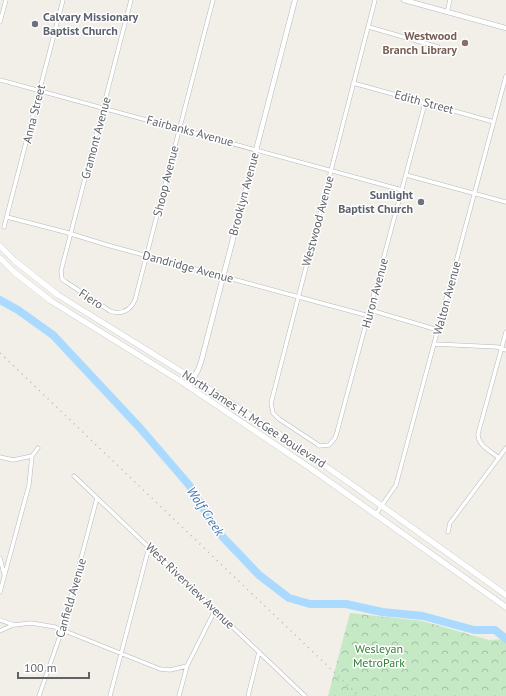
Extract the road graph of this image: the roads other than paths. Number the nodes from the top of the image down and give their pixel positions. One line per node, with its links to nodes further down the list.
1 (6, 0): 10 (street)
2 (63, 0): 17 (street, Anna Street)
3 (132, 0): 19 (street, Gramont Avenue)
4 (213, 0): 21 (street, Shoop Avenue)
5 (295, 0): 22 (street, Brooklyn Avenue)
6 (375, 0): 11 (street, Westwood Avenue)
7 (404, 0): 9 (street)
8 (450, 0): 9 (street)
9 (447, 12): 12 (street)
10 (0, 22)
11 (369, 27): 13 (street); 16 (street, Westwood Avenue)
12 (506, 28)
13 (438, 47)
14 (506, 76): 20 (street, Walton Avenue)
15 (0, 80): 17 (street, Fairbanks Avenue)
16 (353, 83): 18 (street, Edith Street); 23 (street, Westwood Avenue)
17 (40, 91): 19 (street, Fairbanks Avenue); 28 (street, Anna Street)
18 (425, 103): 20 (street, Edith Street); 24 (street, Huron Avenue)
19 (104, 108): 21 (street, Fairbanks Avenue); 30 (street, Gramont Avenue)
20 (494, 122): 26 (street, Walton Avenue)
21 (180, 128): 22 (street, Fairbanks Avenue); 32 (street, Shoop Avenue)
22 (256, 150): 23 (street, Fairbanks Avenue); 34 (street, Brooklyn Avenue)
23 (331, 170): 25 (street, Fairbanks Avenue); 36 (street, Westwood Avenue)
24 (406, 175): 25 (street, Huron Avenue); 26 (street)
25 (402, 190): 37 (street, Huron Avenue)
26 (475, 194): 27 (street); 40 (street, Walton Avenue)
27 (506, 202)
28 (7, 217): 29 (street, Anna Street); 30 (street, Dandridge Avenue)
29 (4, 227)
30 (71, 234): 32 (street, Dandridge Avenue); 35 (street, Gramont Avenue)
31 (0, 246): 45 (main road, North James H. McGee Boulevard)
32 (147, 256): 34 (street, Dandridge Avenue); 38 (street, Shoop Avenue)
33 (0, 258): 46 (main road, North James H. McGee Boulevard)
34 (223, 276): 36 (street, Dandridge Avenue); 45 (street, Brooklyn Avenue)
35 (62, 277): 38 (street, Fiero)
36 (298, 297): 39 (street, Dandridge Avenue); 47 (street, Westwood Avenue)
37 (370, 310): 39 (street, Huron Avenue); 40 (street)
38 (124, 312)
39 (369, 316): 47 (street, Huron Avenue)
40 (438, 330): 42 (street, Walton Avenue)
41 (506, 332): 43 (street)
42 (434, 344): 43 (street); 55 (street, Walton Avenue)
43 (502, 348): 44 (street); 52 (street)
44 (506, 350)
45 (193, 379): 46 (street, Brooklyn Avenue); 55 (main road, North James H. McGee Boulevard)
46 (188, 386): 56 (main road, North James H. McGee Boulevard)
47 (296, 431)
48 (38, 448): 50 (street)
49 (506, 448): 52 (street)
50 (32, 456): 51 (street); 60 (street)
51 (0, 457)
52 (499, 458): 57 (street)
53 (74, 476): 54 (street, West Riverview Avenue)
54 (97, 498): 58 (street, West Riverview Avenue); 67 (street, Canfield Avenue)
55 (382, 506): 56 (street, Walton Avenue); 62 (main road, North James H. McGee Boulevard)
56 (376, 514): 63 (main road, North James H. McGee Boulevard)
57 (448, 532)
58 (149, 547): 64 (street, West Riverview Avenue); 70 (street)
59 (0, 558): 60 (street)
60 (4, 577): 61 (street)
61 (0, 592)
62 (506, 595)
63 (506, 607)
64 (215, 610): 69 (street, West Riverview Avenue); 71 (street)
65 (0, 620): 66 (street)
66 (14, 625): 67 (street); 68 (street)
67 (62, 630): 70 (street); 72 (street, Canfield Avenue)
68 (0, 631)
69 (259, 652): 75 (street); 76 (street, West Riverview Avenue)
70 (121, 654): 71 (street); 73 (street)
71 (187, 666): 74 (street)
72 (39, 696)
73 (110, 696)
74 (179, 696)
75 (248, 696)
76 (306, 696)

